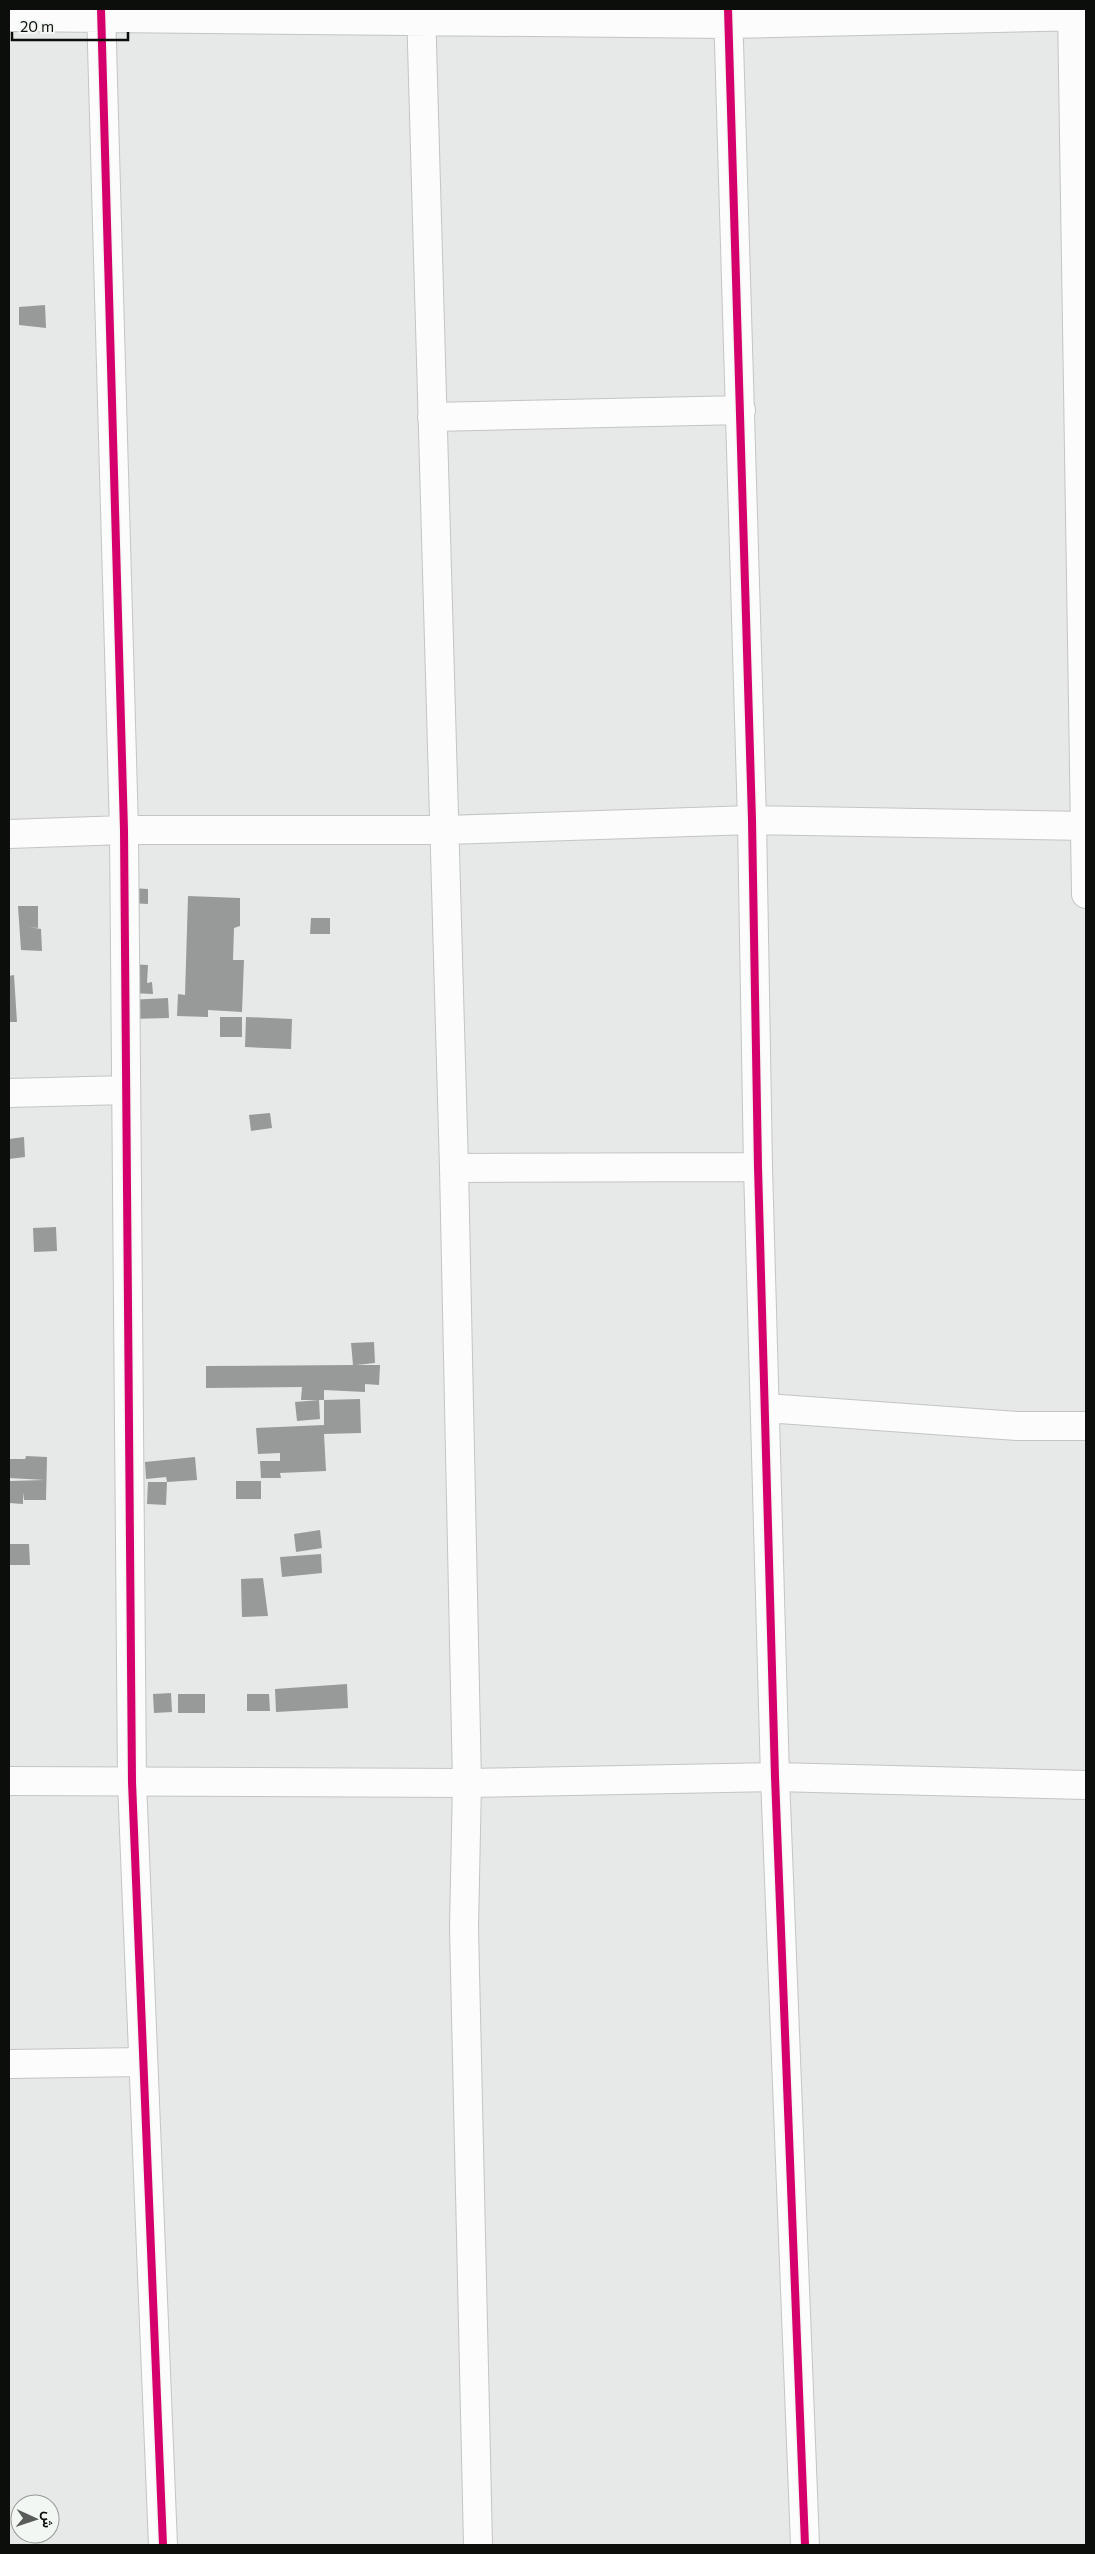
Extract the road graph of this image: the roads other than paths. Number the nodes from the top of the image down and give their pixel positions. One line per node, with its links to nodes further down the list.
1 (101, 13): 2 (street); 5 (street); 10 (street)
2 (421, 14): 4 (street); 7 (street)
3 (1076, 14): 4 (street); 9 (street)
4 (728, 16): 6 (street)
5 (9, 17)
6 (741, 410): 7 (street); 8 (street)
7 (432, 417): 11 (street)
8 (752, 820): 9 (street); 11 (street); 16 (street)
9 (1085, 826): 13 (street)
10 (124, 830): 11 (street); 12 (street); 14 (street)
11 (446, 830): 17 (street)
12 (9, 834)
13 (1086, 894)
14 (126, 1090): 15 (street); 22 (street)
15 (9, 1094)
16 (758, 1167): 17 (street); 18 (street)
17 (454, 1168): 23 (street)
18 (766, 1408): 19 (street); 20 (street)
19 (1086, 1426)
20 (774, 1777): 23 (street); 24 (street); 29 (street)
21 (9, 1781): 22 (street)
22 (132, 1782): 23 (street); 25 (street)
23 (467, 1783): 28 (street)
24 (1086, 1786)
25 (143, 2062): 26 (street); 27 (street)
26 (9, 2064)
27 (163, 2545)
28 (478, 2545)
29 (805, 2545)

